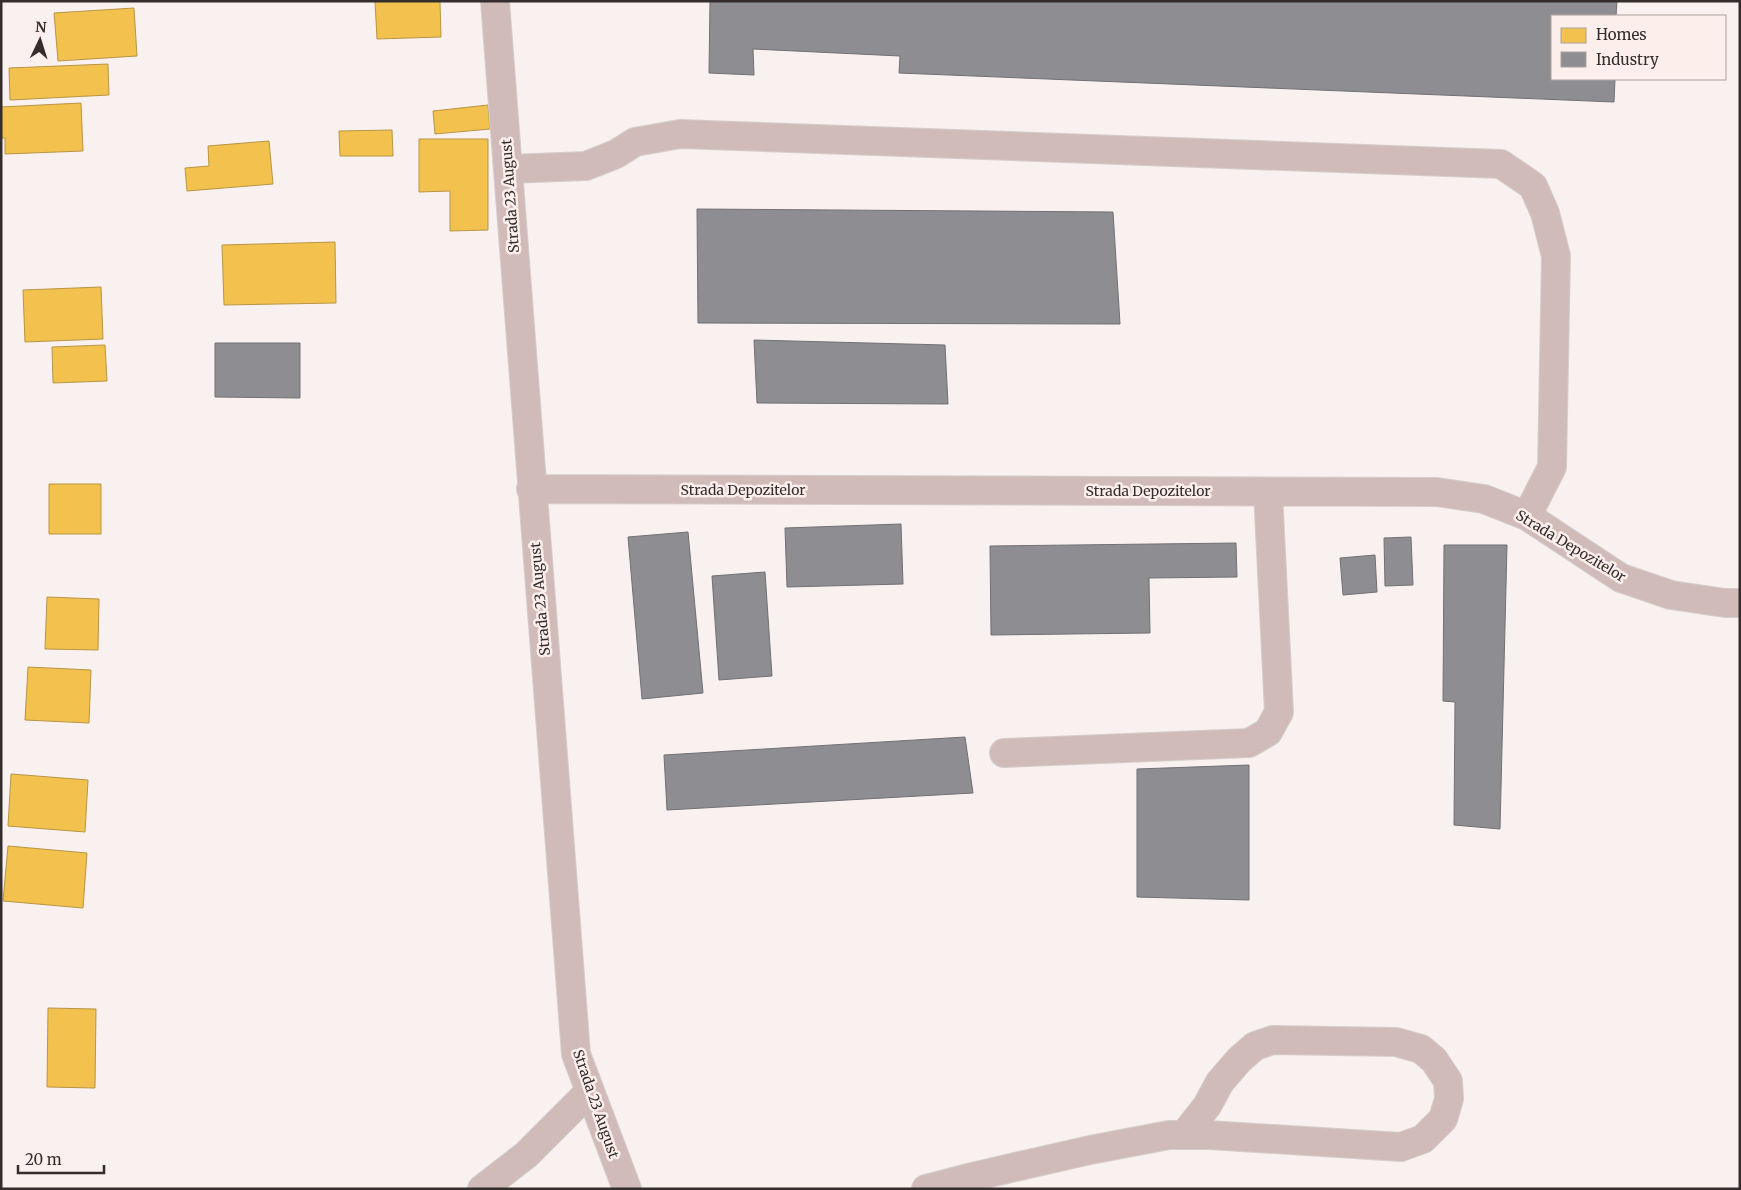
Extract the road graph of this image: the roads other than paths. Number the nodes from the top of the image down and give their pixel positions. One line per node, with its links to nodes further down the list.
1 (495, 1): 2 (street, Strada 23 August)
2 (508, 169): 3 (street, Strada 23 August); 5 (street)
3 (532, 490): 4 (street, Strada Depozitelor); 8 (street, Strada 23 August)
4 (1268, 492): 5 (street, Strada Depozitelor); 7 (street)
5 (1527, 516): 6 (street, Strada Depozitelor)
6 (1740, 604)
7 (1004, 753)
8 (590, 1091): 10 (street); 11 (street, Strada 23 August)
9 (1184, 1135): 9 (street); 12 (street)
10 (482, 1189)
11 (626, 1189)
12 (926, 1189)

